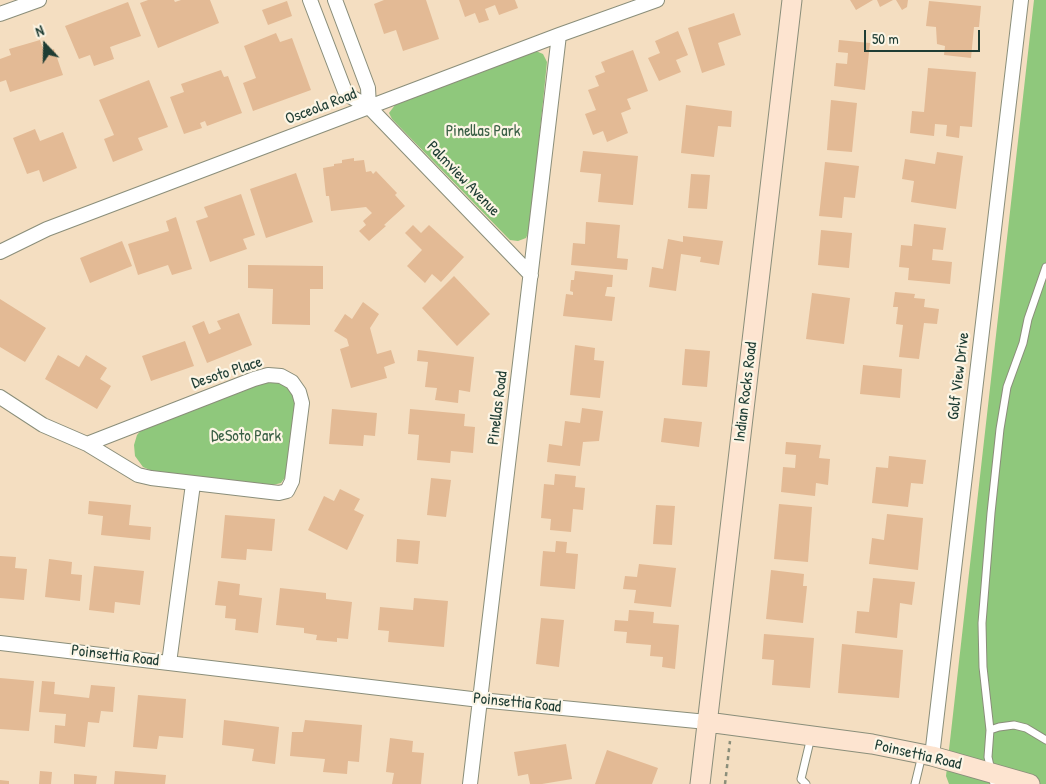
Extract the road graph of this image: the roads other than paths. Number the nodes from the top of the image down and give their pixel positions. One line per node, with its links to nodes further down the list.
1 (39, 0): 7 (street)
2 (310, 0): 9 (street, Palmview Avenue)
3 (335, 0): 9 (street)
4 (657, 0): 8 (street, Osceola Road)
5 (792, 0): 19 (street, Indian Rocks Road)
6 (1021, 0): 23 (street, Golf View Drive)
7 (0, 14)
8 (560, 35): 9 (street, Osceola Road); 12 (street, Pinellas Road)
9 (369, 108): 10 (street, Osceola Road); 12 (street, Palmview Avenue)
10 (0, 252)
11 (1046, 267): 20 (lane)
12 (532, 276): 18 (street, Pinellas Road)
13 (0, 397): 14 (street)
14 (87, 444): 15 (street, Desoto Place); 15 (street, Desoto Place)
15 (193, 484): 17 (street)
16 (0, 643): 17 (street, Poinsettia Road)
17 (169, 663): 18 (street, Poinsettia Road)
18 (480, 700): 19 (street, Poinsettia Road); 25 (street, Pinellas Road)
19 (707, 722): 21 (street, Poinsettia Road); 26 (street, Indian Rocks Road)
20 (990, 730): 22 (lane); 24 (lane)
21 (811, 734): 23 (street, Poinsettia Road); 27 (lane)
22 (1046, 740)
23 (927, 755): 24 (street, Poinsettia Road); 28 (lane)
24 (993, 779): 29 (street, Poinsettia Road)
25 (470, 784)
26 (700, 784)
27 (806, 784)
28 (915, 784)
29 (1030, 784)

